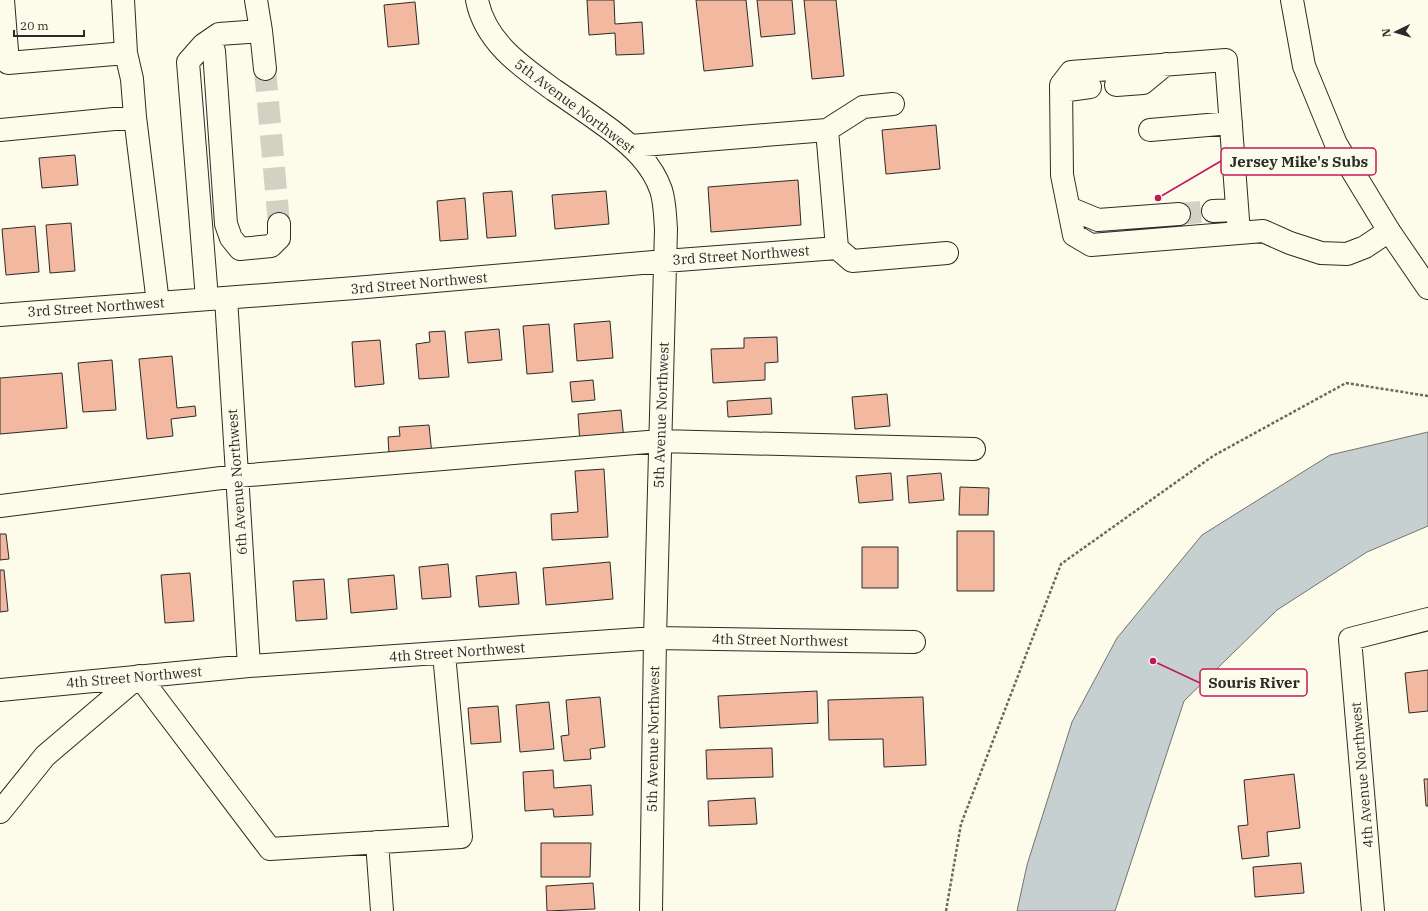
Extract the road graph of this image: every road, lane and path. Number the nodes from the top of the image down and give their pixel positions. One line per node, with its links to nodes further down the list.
1 (3, 0): 9 (street)
2 (123, 0): 8 (street)
3 (256, 0): 6 (street)
4 (477, 0): 21 (street, 5th Avenue Northwest)
5 (1292, 0): 27 (street)
6 (261, 31): 7 (street); 11 (street)
7 (210, 40): 26 (street); 33 (street, 6th Avenue Northwest)
8 (126, 53): 9 (street); 16 (street)
9 (4, 63)
10 (1166, 64): 12 (street); 14 (street); 17 (street)
11 (265, 69)
12 (1116, 85)
13 (1090, 88): 14 (street)
14 (1061, 91): 22 (street)
15 (893, 104): 19 (street)
16 (135, 117): 18 (street); 34 (street)
17 (1231, 122): 20 (street); 23 (street)
18 (0, 130)
19 (827, 130): 21 (street); 29 (street)
20 (1150, 130)
21 (631, 146): 31 (street, 5th Avenue Northwest)
22 (1069, 208): 25 (street); 28 (street)
23 (1237, 210): 24 (street); 28 (street)
24 (1213, 211)
25 (1179, 214)
26 (279, 224)
27 (1389, 231): 28 (street); 32 (street)
28 (1239, 233)
29 (837, 248): 30 (street); 31 (street, 3rd Street Northwest)
30 (947, 252)
31 (665, 261): 33 (street, 3rd Street Northwest); 37 (street, 5th Avenue Northwest)
32 (1428, 288)
33 (216, 298): 34 (street, 3rd Street Northwest); 39 (street, 6th Avenue Northwest)
34 (158, 302): 35 (street, 3rd Street Northwest)
35 (0, 315)
36 (1428, 396): 52 (path)
37 (660, 441): 38 (street); 39 (street); 42 (street, 5th Avenue Northwest)
38 (974, 449)
39 (237, 476): 40 (street); 45 (street, 6th Avenue Northwest)
40 (0, 506)
41 (1428, 619): 53 (street, 4th Avenue Northwest)
42 (655, 638): 43 (street, 4th Street Northwest); 44 (street, 4th Street Northwest); 51 (street, 5th Avenue Northwest)
43 (914, 642)
44 (444, 654): 45 (street, 4th Street Northwest); 49 (street)
45 (249, 666): 46 (street, 4th Street Northwest)
46 (139, 676): 47 (street, 4th Street Northwest); 48 (street); 49 (street)
47 (0, 690)
48 (0, 812)
49 (377, 842): 50 (street)
50 (382, 911)
51 (651, 911)
52 (946, 911)
53 (1373, 911)

